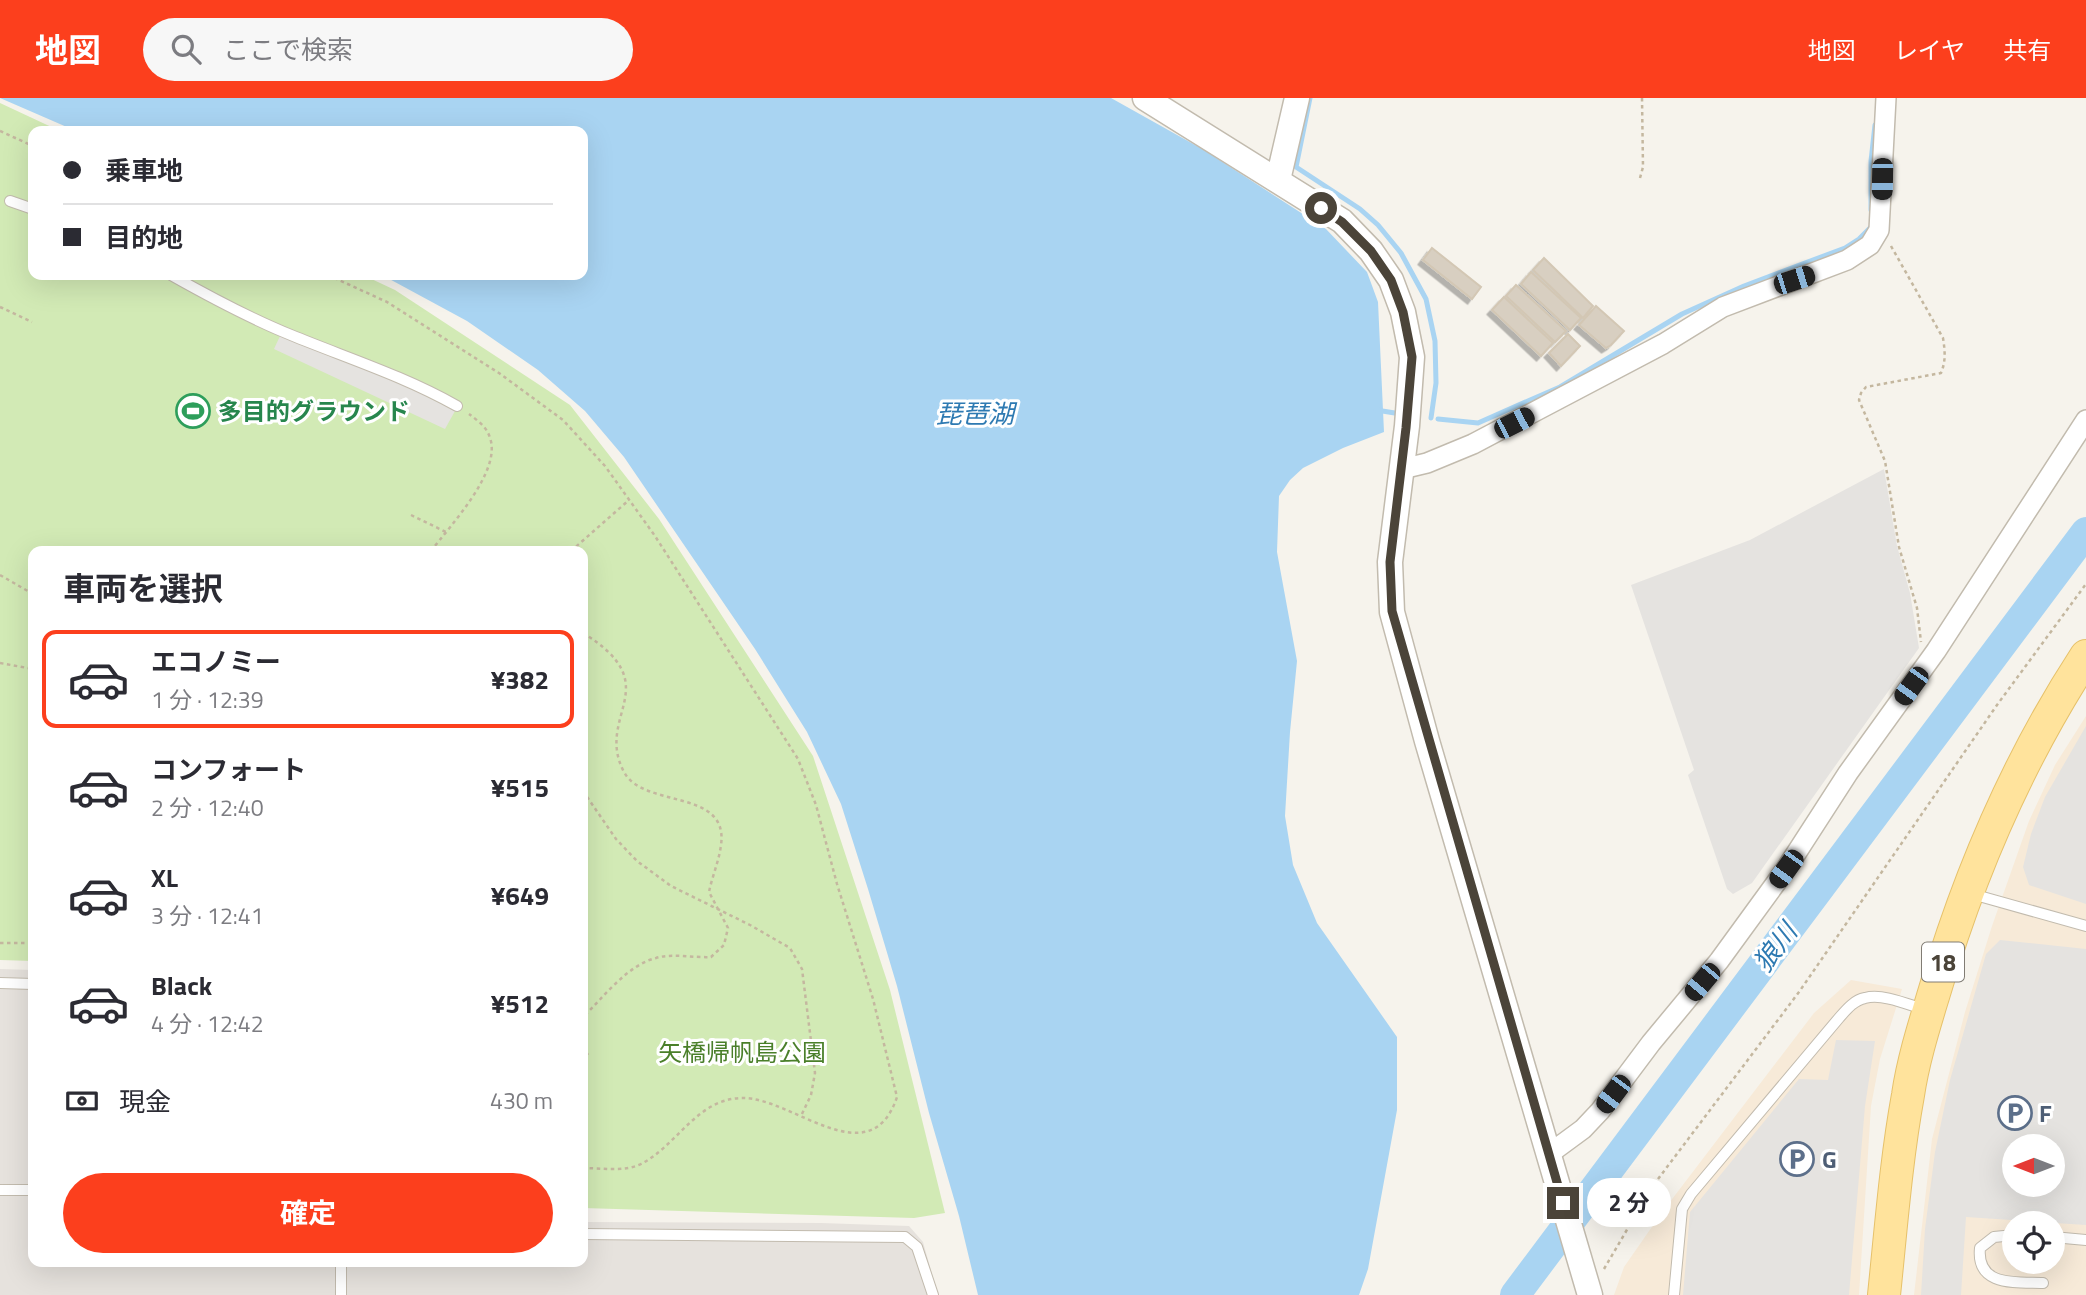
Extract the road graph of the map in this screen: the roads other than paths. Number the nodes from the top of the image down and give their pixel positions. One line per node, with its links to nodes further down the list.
1 (1145, 98): 4 (street)
2 (1297, 98): 4 (street)
3 (1886, 98): 10 (street)
4 (1278, 180): 10 (street)
5 (10, 201): 6 (lane)
6 (28, 207)
7 (181, 280): 8 (lane)
8 (457, 406)
9 (2086, 420): 17 (street)
10 (1402, 469): 17 (street)
11 (2086, 656): 12 (main road, 18)
12 (1967, 892): 13 (lane); 16 (main road, 18)
13 (2086, 926)
14 (0, 984): 15 (lane)
15 (28, 984)
16 (1929, 1010): 29 (lane); 30 (main road, 18)
17 (1549, 1154): 26 (street)
18 (0, 1190): 19 (lane)
19 (28, 1190)
20 (588, 1234): 28 (lane)
21 (2002, 1236): 25 (lane)
22 (2065, 1238): 23 (lane)
23 (2086, 1240)
24 (341, 1267): 27 (lane)
25 (2043, 1283)
26 (1588, 1285)
27 (341, 1295)
28 (933, 1295)
29 (1674, 1295)
30 (1884, 1295)

